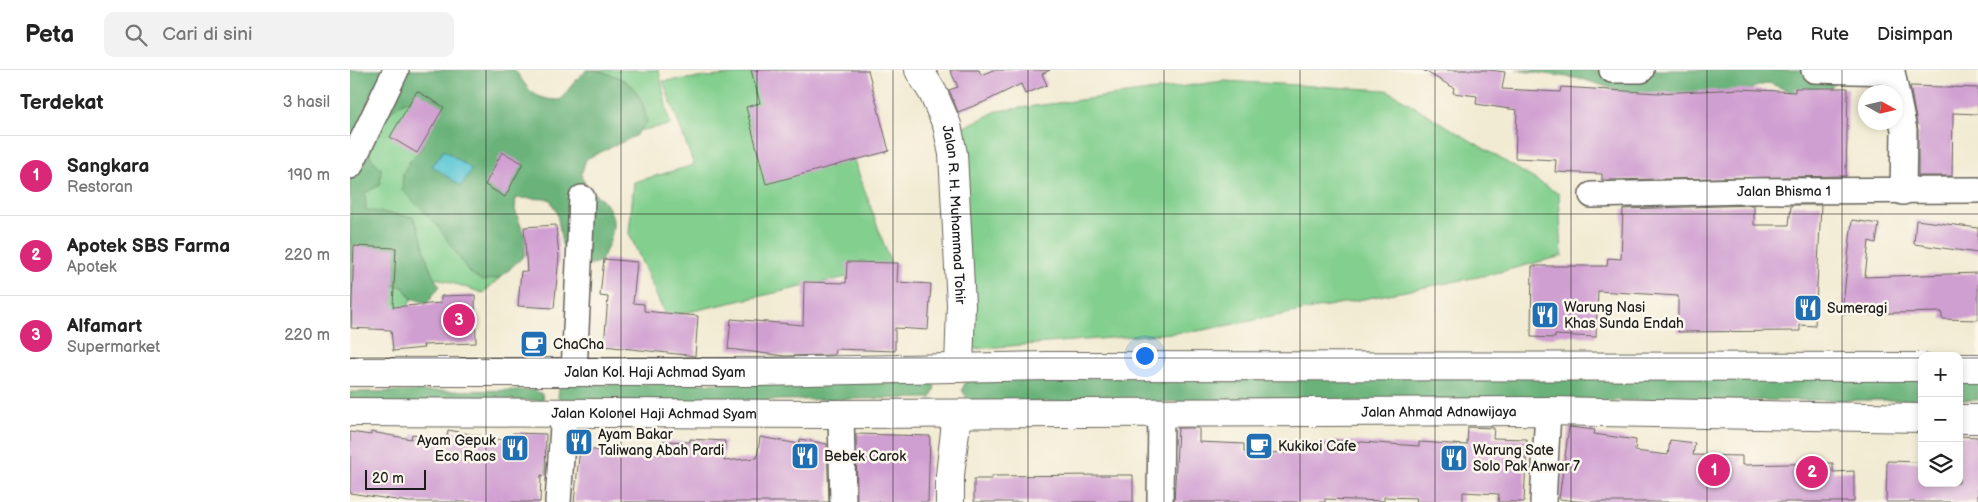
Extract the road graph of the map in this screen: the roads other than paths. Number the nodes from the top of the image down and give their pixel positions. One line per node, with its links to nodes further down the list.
1 (396, 70): 7 (street)
2 (918, 70): 13 (main road, Jalan R. H. Muhammad Tohir)
3 (1612, 70): 4 (street)
4 (1641, 70)
5 (1814, 70): 6 (street)
6 (1892, 71): 9 (street)
7 (350, 166)
8 (1978, 190): 9 (street, Jalan Bhisma 1)
9 (1902, 192): 10 (street, Jalan Bhisma 1)
10 (1592, 195)
11 (582, 198): 17 (street)
12 (1918, 367): 13 (main road)
13 (959, 368): 17 (main road, Jalan Kol. Haji Achmad Syam)
14 (1963, 368): 15 (main road)
15 (1978, 368)
16 (350, 372): 17 (main road, Jalan Kol. Haji Achmad Syam)
17 (574, 373)
18 (1548, 411): 21 (main road, Jalan Ahmad Adnawijaya); 24 (main road, Jalan Ahmad Adnawijaya); 31 (street)
19 (350, 412): 20 (main road, Jalan Kolonel Haji Achmad Syam)
20 (564, 412): 22 (main road, Jalan Kolonel Haji Achmad Syam); 27 (street)
21 (1161, 412): 23 (main road, Jalan Ahmad Adnawijaya); 30 (street)
22 (841, 414): 23 (main road, Jalan Kolonel Haji Achmad Syam); 28 (street)
23 (957, 414): 29 (main road)
24 (1918, 418)
25 (1963, 419): 26 (main road)
26 (1978, 419)
27 (558, 502)
28 (843, 502)
29 (950, 502)
30 (1160, 502)
31 (1543, 502)

